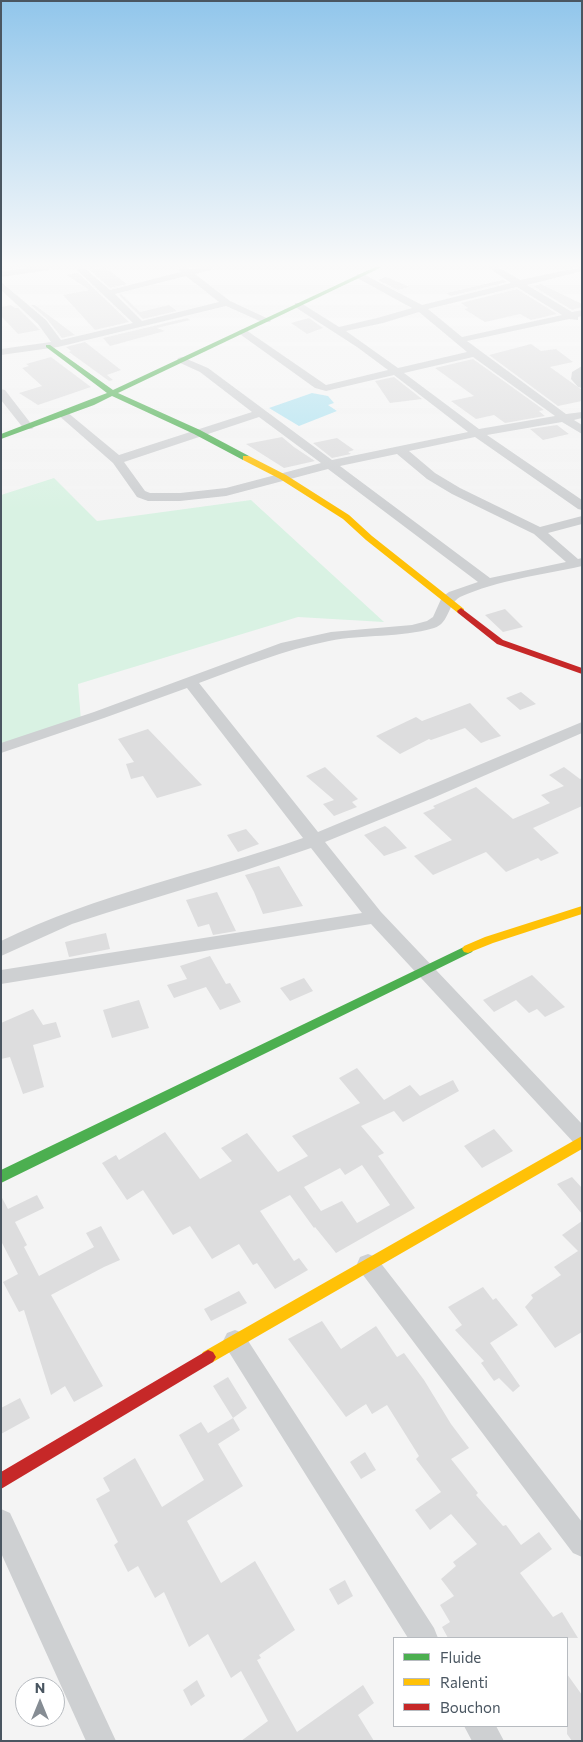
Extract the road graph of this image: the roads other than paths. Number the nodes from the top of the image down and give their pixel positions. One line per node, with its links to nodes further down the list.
1 (29, 348): 7 (street)
2 (57, 348): 14 (main road)
3 (207, 348): 9 (main road)
4 (265, 348): 11 (street)
5 (365, 348): 11 (street)
6 (470, 348): 8 (street)
7 (1, 352)
8 (475, 353): 11 (street); 18 (street)
9 (182, 360): 14 (main road); 15 (street)
10 (582, 369): 12 (street)
11 (397, 373): 22 (street)
12 (582, 385)
13 (1, 392): 19 (street)
14 (112, 393): 16 (main road); 21 (main road)
15 (260, 413): 21 (street); 26 (street)
16 (63, 414): 19 (main road); 25 (street)
17 (582, 415): 18 (street)
18 (562, 418): 20 (street); 22 (street)
19 (28, 427): 23 (main road)
20 (582, 431)
21 (196, 432): 25 (street); 27 (main road)
22 (477, 433): 24 (street); 28 (street)
23 (1, 438)
24 (400, 450): 26 (street); 30 (street)
25 (117, 460): 27 (street)
26 (328, 465): 27 (street); 32 (street)
27 (283, 477): 33 (main road)
28 (582, 506)
29 (582, 520): 30 (street)
30 (539, 531): 31 (street)
31 (578, 562): 32 (street)
32 (488, 583): 33 (street)
33 (447, 600): 34 (main road); 35 (street)
34 (582, 671)
35 (190, 682): 37 (street); 38 (street)
36 (582, 727): 38 (street)
37 (1, 748)
38 (313, 840): 40 (street); 41 (street)
39 (582, 910): 42 (main road)
40 (376, 917): 42 (street); 43 (street)
41 (1, 949)
42 (425, 969): 44 (street); 45 (main road)
43 (1, 977)
44 (582, 1140): 46 (main road)
45 (1, 1177)
46 (368, 1264): 47 (main road); 50 (street)
47 (235, 1341): 48 (main road); 51 (street)
48 (1, 1481)
49 (1, 1522): 53 (street)
50 (582, 1544)
51 (423, 1637)
52 (480, 1727): 54 (street)
53 (100, 1741)
54 (489, 1741)

